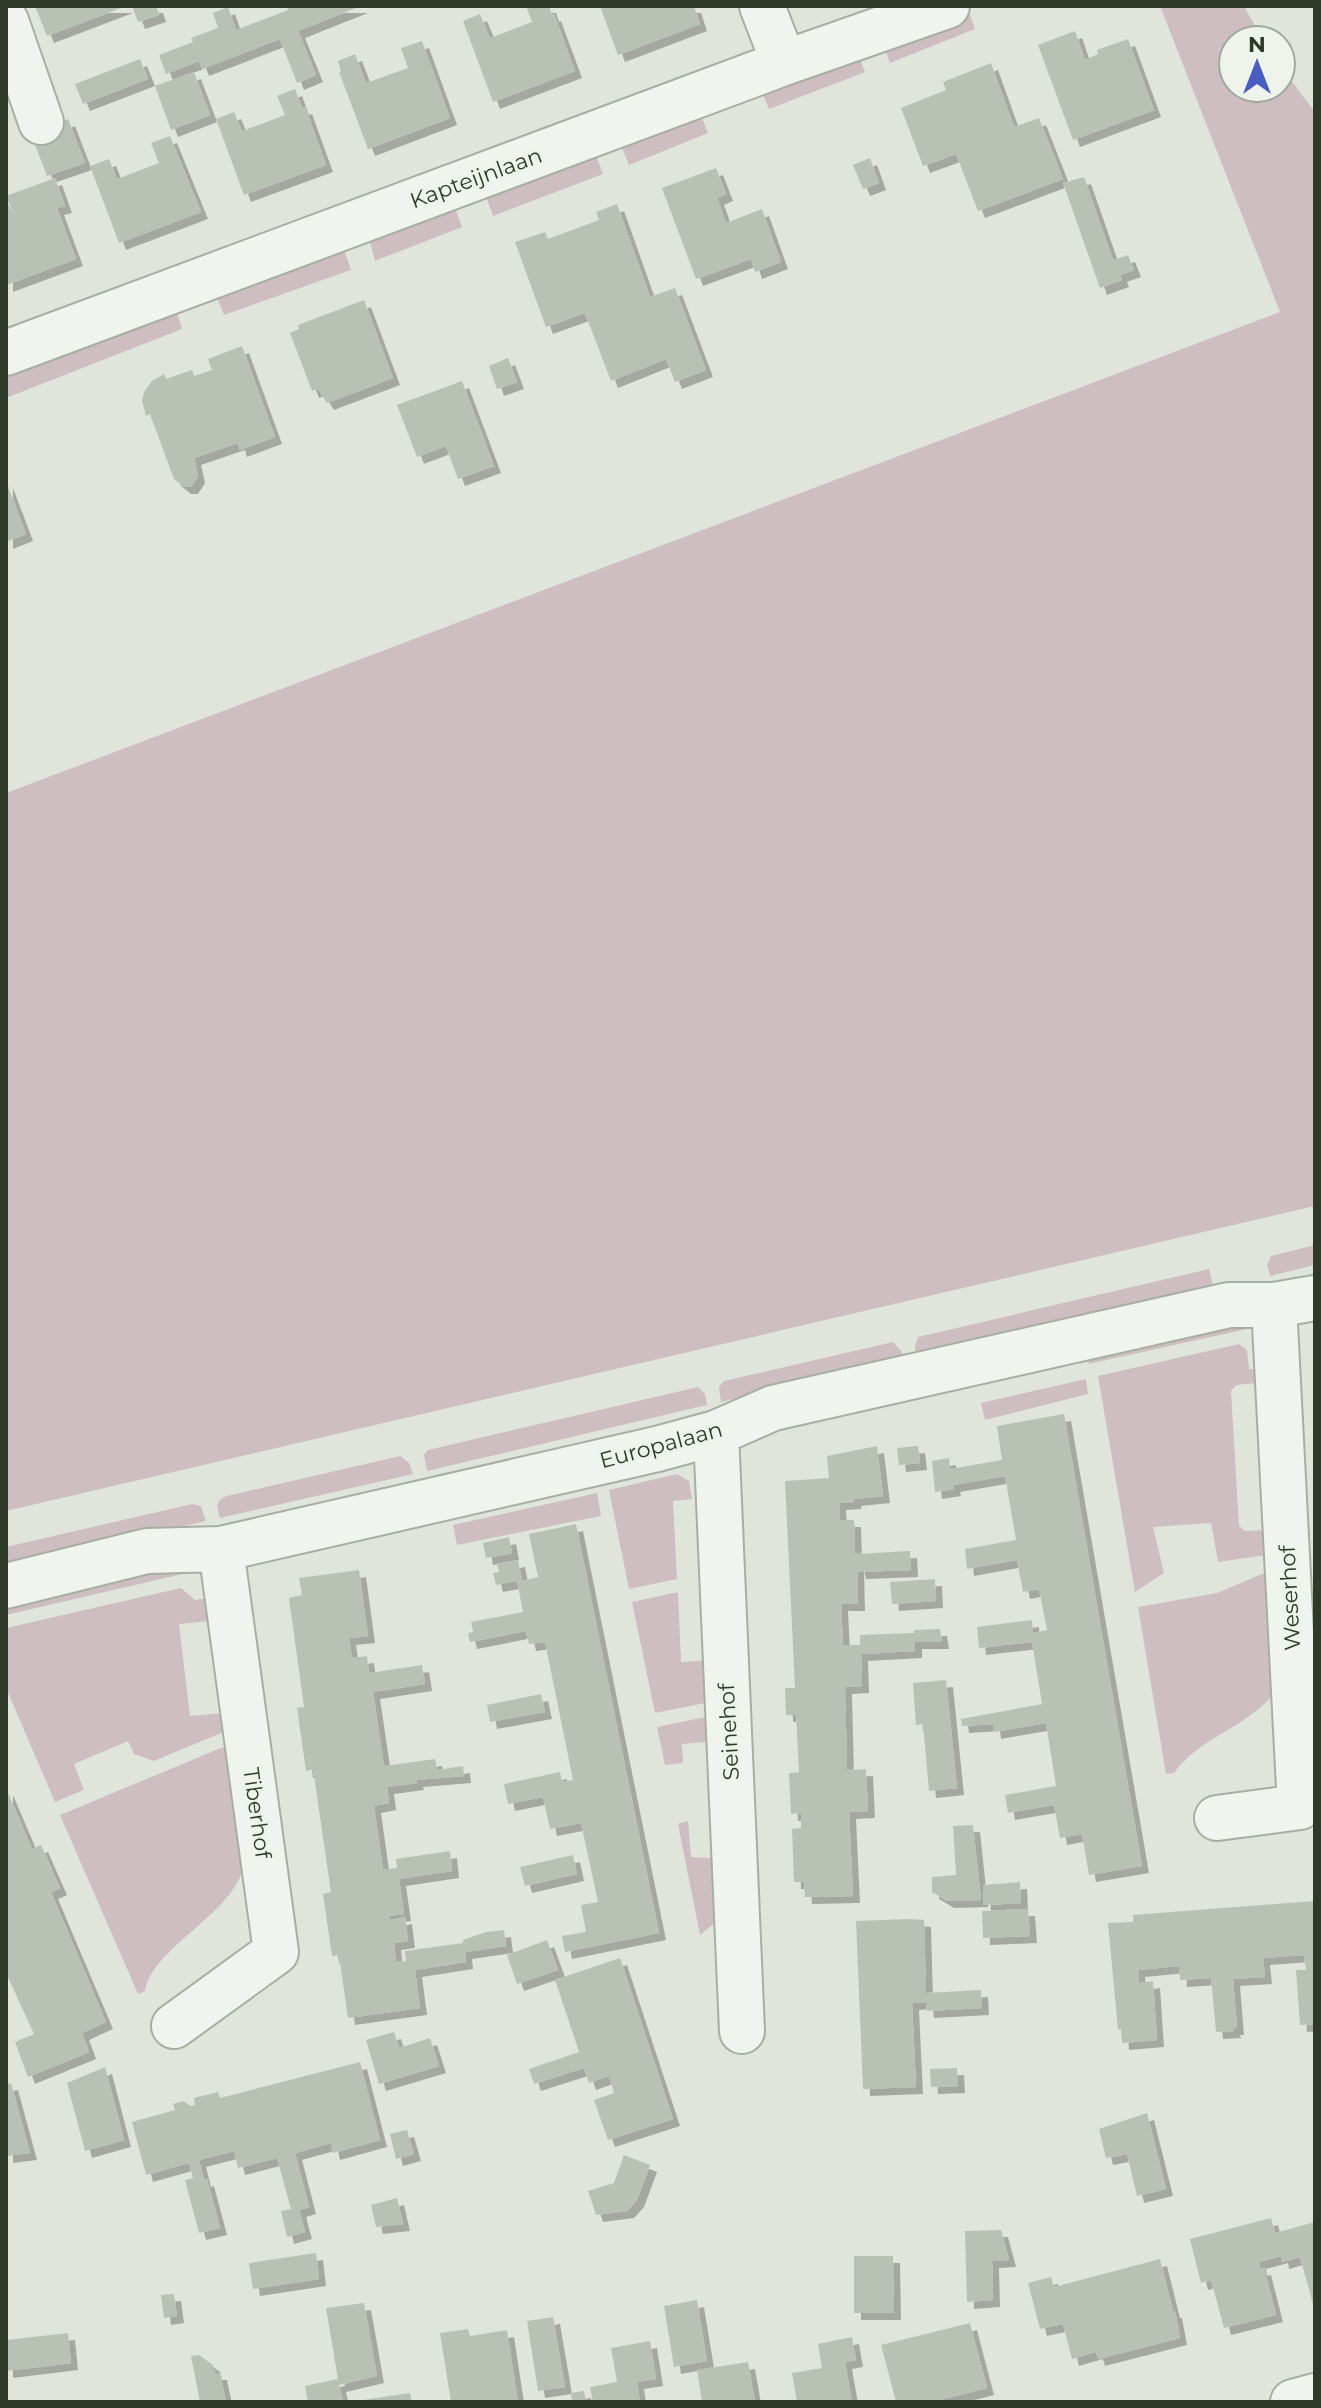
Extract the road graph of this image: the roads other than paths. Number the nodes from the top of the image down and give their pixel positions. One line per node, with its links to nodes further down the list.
1 (762, 6): 4 (street)
2 (947, 6): 4 (street, Kapteijnlaan)
3 (6, 21): 5 (street)
4 (784, 63): 6 (street, Kapteijnlaan)
5 (41, 122)
6 (6, 353)
7 (1295, 1301): 8 (street, Europalaan); 11 (street, Weserhof)
8 (716, 1433): 9 (street, Europalaan); 13 (street, Seinehof)
9 (221, 1549): 10 (street, Europalaan); 12 (street, Tiberhof)
10 (6, 1586)
11 (1217, 1818)
12 (174, 2026)
13 (742, 2031)
14 (1315, 2396): 15 (street)
15 (1293, 2402)

